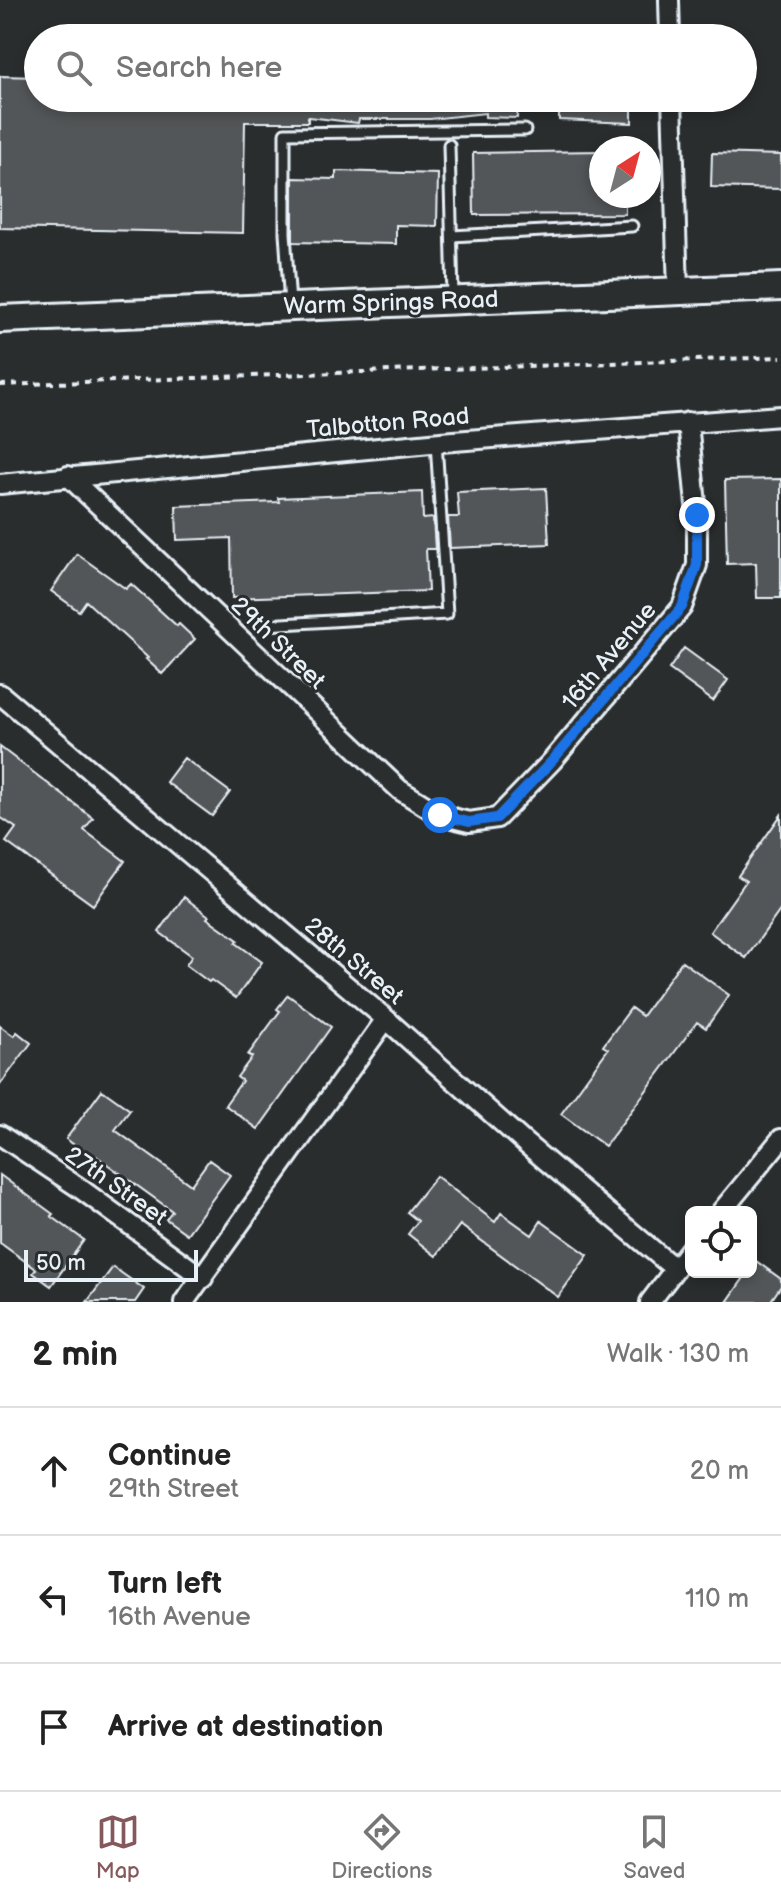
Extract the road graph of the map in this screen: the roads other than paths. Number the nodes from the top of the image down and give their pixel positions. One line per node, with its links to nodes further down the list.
1 (669, 0): 2 (street)
2 (670, 24)
3 (672, 112): 9 (street)
4 (525, 130): 11 (lane)
5 (449, 145): 7 (lane)
6 (632, 226): 7 (lane)
7 (452, 236): 10 (lane)
8 (781, 287): 9 (main road, Warm Springs Road)
9 (678, 292): 10 (main road, Warm Springs Road)
10 (453, 301): 11 (main road, Warm Springs Road)
11 (290, 307): 12 (main road, Warm Springs Road)
12 (0, 319)
13 (781, 416): 14 (street, Talbotton Road)
14 (688, 422): 15 (street, Talbotton Road); 20 (street, 16th Avenue)
15 (436, 442): 16 (street, Talbotton Road); 18 (lane)
16 (68, 476): 17 (street, Talbotton Road); 20 (street, 29th Street)
17 (0, 484)
18 (265, 625)
19 (1, 698): 21 (street, 28th Street)
20 (469, 822)
21 (386, 1019): 26 (street, 28th Street); 27 (street)
22 (0, 1135): 27 (street, 27th Street)
23 (781, 1139): 24 (street)
24 (726, 1206)
25 (685, 1255): 26 (street)
26 (674, 1268): 29 (street)
27 (203, 1278): 28 (street)
28 (184, 1302)
29 (650, 1302)

